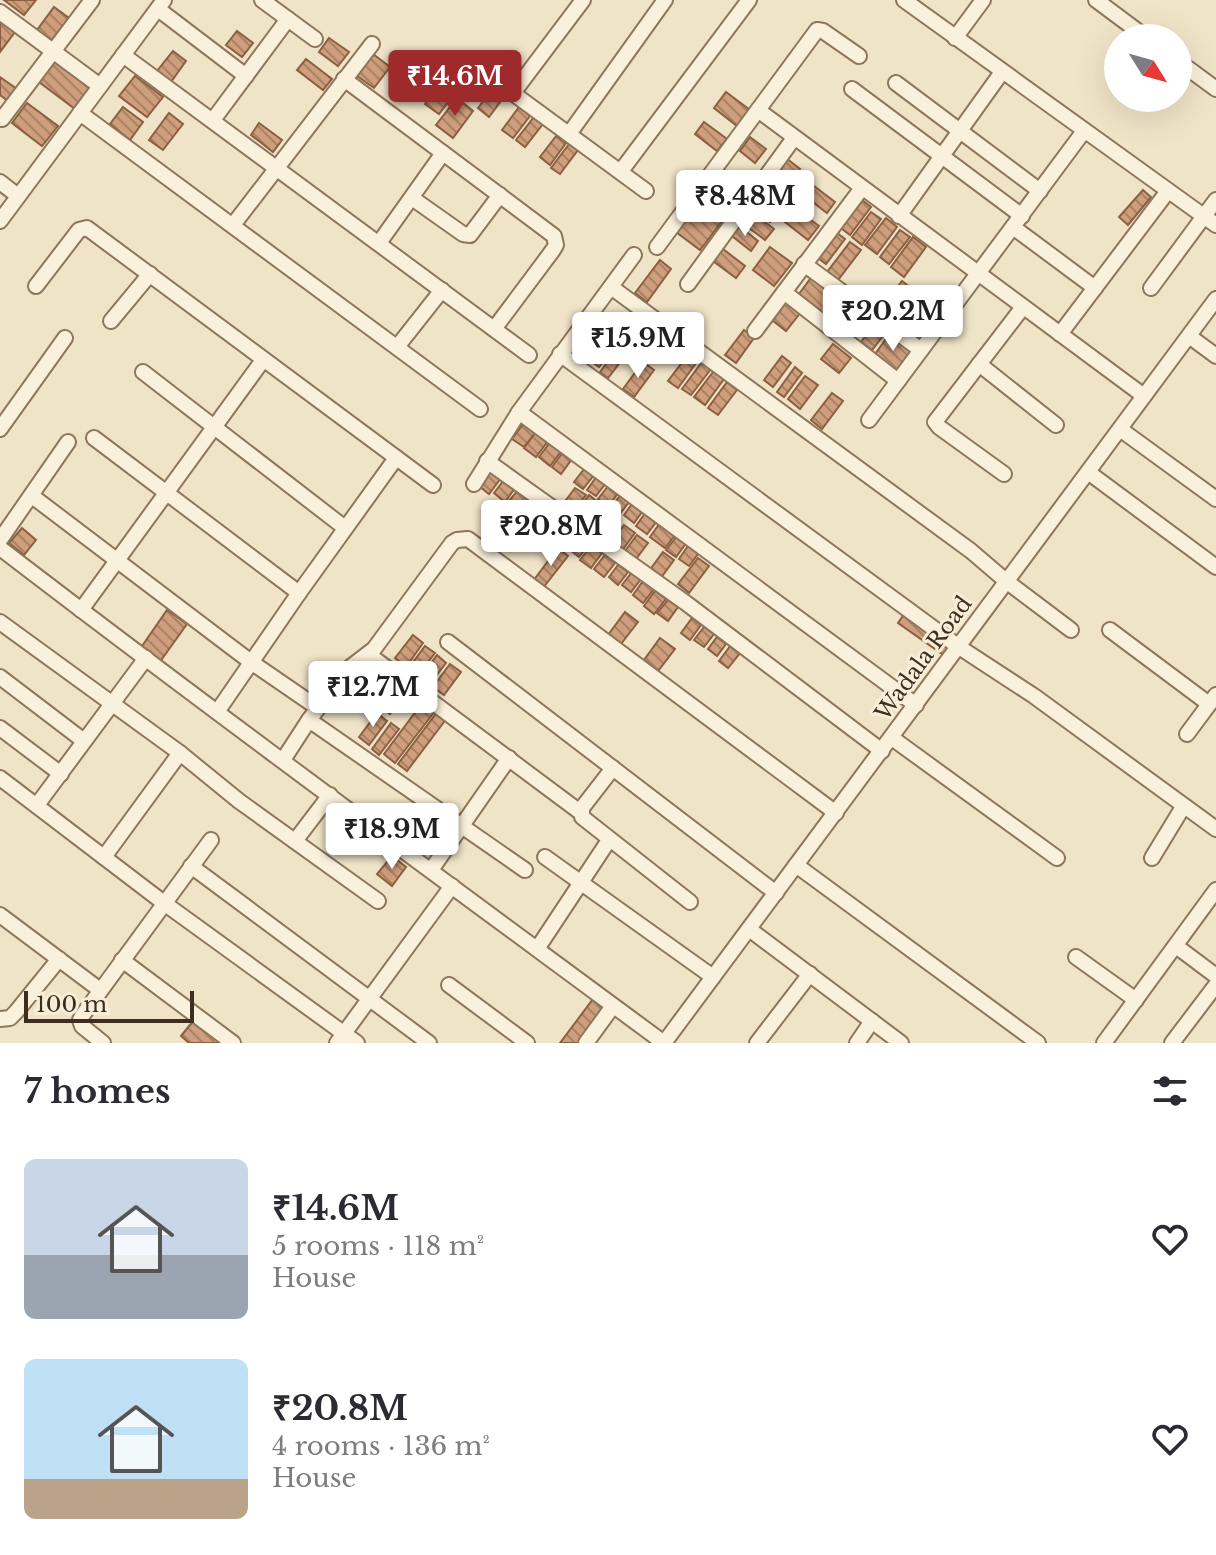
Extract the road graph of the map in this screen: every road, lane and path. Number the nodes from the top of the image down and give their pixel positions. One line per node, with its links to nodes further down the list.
1 (92, 0): 16 (street)
2 (262, 0): 11 (street)
3 (583, 0): 28 (street)
4 (665, 0): 35 (street)
5 (749, 0): 40 (street)
6 (904, 0): 13 (street)
7 (983, 0): 13 (street)
8 (1096, 0): 12 (street)
9 (161, 4): 17 (street); 22 (street)
10 (0, 12): 16 (street)
11 (288, 19): 14 (street); 22 (street)
12 (1128, 24)
13 (955, 38): 21 (street)
14 (315, 39)
15 (372, 44): 23 (street)
16 (53, 52): 25 (street); 31 (street)
17 (123, 55): 25 (street); 32 (street)
18 (859, 56): 29 (street)
19 (1192, 71): 27 (street)
20 (484, 72): 28 (street)
21 (1002, 72): 33 (street); 34 (street)
22 (246, 76): 32 (street)
23 (344, 79): 37 (street); 39 (street)
24 (896, 83): 33 (street)
25 (100, 86): 30 (street)
26 (852, 89): 38 (street)
27 (1216, 89)
28 (513, 93): 35 (street)
29 (758, 110): 36 (street); 56 (street)
30 (80, 113): 47 (street); 54 (street)
31 (2, 119)
32 (213, 120): 39 (street)
33 (960, 131): 38 (street); 44 (street)
34 (1084, 131): 44 (street); 45 (street)
35 (569, 134): 40 (street)
36 (794, 138): 42 (street); 61 (street)
37 (443, 153): 46 (street); 48 (street)
38 (942, 156): 50 (street); 53 (street)
39 (277, 167): 54 (street); 55 (street)
40 (621, 171): 43 (street)
41 (0, 182): 47 (street)
42 (862, 188): 50 (street); 58 (street)
43 (646, 191)
44 (1040, 191): 53 (street)
45 (1168, 191): 51 (street); 64 (street)
46 (500, 195): 48 (street); 71 (street)
47 (18, 196): 52 (street)
48 (412, 198): 55 (street)
49 (1216, 200): 51 (street)
50 (899, 216): 60 (street)
51 (1210, 220): 65 (street)
52 (0, 221)
53 (1018, 221): 60 (street); 64 (street)
54 (233, 225): 76 (street)
55 (379, 243): 66 (street)
56 (657, 247)
57 (634, 255): 63 (street)
58 (804, 264): 67 (street); 77 (street)
59 (150, 274): 62 (street); 70 (street); 81 (street)
60 (979, 275): 69 (street); 77 (street)
61 (688, 284)
62 (36, 286)
63 (611, 287): 78 (street); 109 (street)
64 (1095, 288): 73 (street)
65 (1151, 288)
66 (442, 290): 71 (street); 76 (street)
67 (784, 292): 72 (street); 84 (street)
68 (1216, 299): 74 (street, Wadala Road)
69 (1023, 307): 73 (street); 82 (street)
70 (111, 321)
71 (494, 329): 79 (street)
72 (755, 331)
73 (1060, 334): 85 (street)
74 (1189, 336): 80 (street); 85 (street, Wadala Road)
75 (65, 338): 91 (street)
76 (397, 347): 86 (street)
77 (921, 350): 84 (street)
78 (560, 354): 87 (street); 116 (street)
79 (529, 355)
80 (1216, 356)
81 (263, 360): 90 (street); 95 (street)
82 (979, 364): 89 (street); 98 (street)
83 (143, 372): 90 (street)
84 (898, 381): 88 (street)
85 (1144, 396): 92 (street, Wadala Road)
86 (480, 409)
87 (519, 412): 96 (street); 122 (street)
88 (869, 420)
89 (1056, 425)
90 (214, 427): 101 (street); 104 (street)
91 (0, 429)
92 (1120, 429): 97 (street, Wadala Road); 103 (street)
93 (94, 438): 101 (street)
94 (68, 442): 102 (street)
95 (396, 458): 100 (street); 104 (street)
96 (487, 461): 99 (street); 130 (street)
97 (1088, 472): 108 (street); 109 (street, Wadala Road)
98 (1004, 474)
99 (474, 484)
100 (433, 485)
101 (165, 494): 107 (street); 110 (street)
102 (32, 496): 105 (street); 107 (street)
103 (1216, 499)
104 (345, 528): 110 (street)
105 (0, 540)
106 (0, 548): 111 (street)
107 (116, 561): 111 (street); 119 (street)
108 (1216, 567)
109 (1006, 581): 113 (street); 116 (street, Wadala Road)
110 (299, 593): 119 (street)
111 (81, 610): 118 (street)
112 (0, 622): 121 (street)
113 (1071, 630)
114 (1110, 630): 123 (street)
115 (448, 642): 134 (street)
116 (959, 647): 122 (street, Wadala Road); 139 (street)
117 (368, 654): 125 (street); 132 (street); 141 (street)
118 (146, 658): 121 (street); 124 (street)
119 (251, 662): 124 (street); 125 (street)
120 (0, 677): 129 (street)
121 (112, 704): 129 (street); 131 (street)
122 (916, 705): 128 (street, Wadala Road)
123 (1211, 708): 127 (street)
124 (217, 712): 133 (street)
125 (313, 714): 133 (street); 142 (street)
126 (0, 728): 135 (street)
127 (1187, 734)
128 (892, 738): 130 (street, Wadala Road); 149 (street)
129 (84, 741): 135 (street)
130 (882, 751): 141 (street, Wadala Road)
131 (180, 753): 146 (street); 147 (street)
132 (509, 758): 140 (street); 142 (street)
133 (283, 760): 137 (street)
134 (613, 768): 140 (street); 158 (street)
135 (61, 774): 138 (street)
136 (0, 778): 138 (street)
137 (330, 795): 146 (street); 153 (street)
138 (37, 805): 147 (street)
139 (1183, 807): 143 (street); 150 (street)
140 (580, 812): 145 (street)
141 (836, 813): 151 (street, Wadala Road)
142 (462, 826): 153 (street); 154 (street)
143 (1216, 829)
144 (211, 840): 152 (street)
145 (609, 840): 155 (street); 160 (street)
146 (295, 841): 159 (street)
147 (104, 857): 161 (street)
148 (545, 857): 155 (street)
149 (1057, 858)
150 (1152, 858)
151 (796, 865): 158 (street, Wadala Road); 191 (street)
152 (191, 866): 161 (street); 175 (street)
153 (431, 870): 156 (street)
154 (525, 870)
155 (583, 882): 165 (street); 171 (street)
156 (452, 886): 165 (street); 175 (street)
157 (1216, 890): 164 (street)
158 (776, 893): 163 (street, Wadala Road)
159 (378, 901)
160 (690, 902)
161 (164, 903): 168 (street); 180 (street)
162 (0, 915): 167 (street)
163 (749, 929): 169 (street); 171 (street, Wadala Road)
164 (1176, 946): 170 (street); 176 (street)
165 (537, 949): 177 (street)
166 (1076, 957): 176 (street)
167 (59, 959): 174 (street); 178 (street)
168 (122, 960): 174 (street); 182 (street)
169 (810, 974): 179 (street); 188 (street)
170 (1216, 976)
171 (713, 977): 187 (street, Wadala Road)
172 (449, 985): 185 (street)
173 (1216, 985): 193 (street)
174 (100, 990): 181 (street)
175 (369, 1000): 180 (street); 184 (street)
176 (1136, 1000): 192 (street)
177 (613, 1006): 186 (street); 187 (street)
178 (0, 1019)
179 (872, 1021): 189 (street); 190 (street)
180 (341, 1038): 183 (street)
181 (103, 1043)
182 (233, 1043)
183 (357, 1043)
184 (429, 1043)
185 (527, 1043)
186 (586, 1043)
187 (664, 1043)
188 (757, 1043)
189 (857, 1043)
190 (901, 1043)
191 (1038, 1043)
192 (1104, 1043)
193 (1172, 1043)

